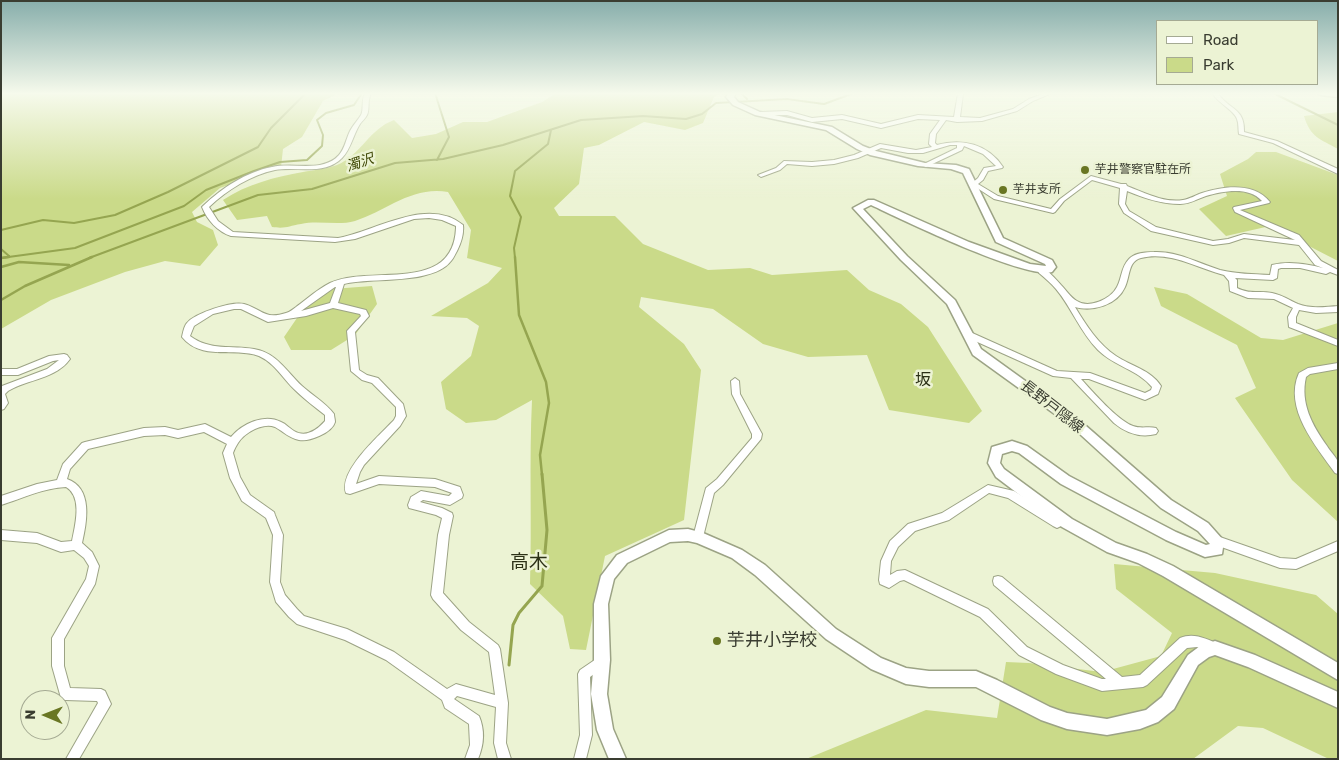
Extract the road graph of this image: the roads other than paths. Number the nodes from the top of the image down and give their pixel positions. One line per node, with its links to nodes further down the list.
1 (354, 128): 17 (street)
2 (828, 128): 7 (main road)
3 (938, 128): 6 (street)
4 (1241, 128): 9 (street)
5 (960, 146): 6 (street); 8 (street); 11 (street)
6 (936, 147): 7 (street)
7 (870, 152): 8 (main road); 10 (street)
8 (926, 165): 11 (main road)
9 (1338, 172)
10 (761, 175)
11 (974, 184): 12 (street); 14 (main road)
12 (1124, 186): 13 (street); 13 (street)
13 (1301, 243): 16 (street)
14 (1042, 271): 18 (street); 23 (main road, 長野戸隠線)
15 (1227, 274): 16 (street); 18 (street); 20 (street)
16 (1338, 275)
17 (341, 282): 19 (street); 22 (street)
18 (1063, 295): 27 (street)
19 (333, 306): 22 (street); 49 (street)
20 (1297, 307): 21 (street); 24 (street)
21 (1338, 309)
22 (290, 315): 32 (street)
23 (967, 334): 27 (street); 39 (main road, 長野戸隠線)
24 (1338, 343)
25 (1338, 366): 33 (street)
26 (1, 372): 29 (street)
27 (1073, 375): 31 (street)
28 (736, 381): 38 (street)
29 (1, 393): 30 (street)
30 (1, 407)
31 (1153, 431)
32 (233, 443): 34 (street); 47 (street)
33 (1338, 470)
34 (60, 484): 35 (street); 40 (street)
35 (1, 501)
36 (1078, 529): 39 (main road); 45 (main road); 46 (street)
37 (1, 535): 40 (street)
38 (698, 537): 43 (main road); 44 (main road)
39 (1217, 541): 41 (street)
40 (76, 545): 50 (street)
41 (1338, 546)
42 (998, 581): 46 (street)
43 (1215, 648): 46 (street); 48 (main road)
44 (602, 660): 53 (street); 54 (main road)
45 (1338, 672)
46 (1120, 683)
47 (447, 696): 49 (street); 51 (street)
48 (1338, 700)
49 (502, 703): 52 (street)
50 (72, 759)
51 (471, 759)
52 (505, 759)
53 (580, 759)
54 (618, 759)

